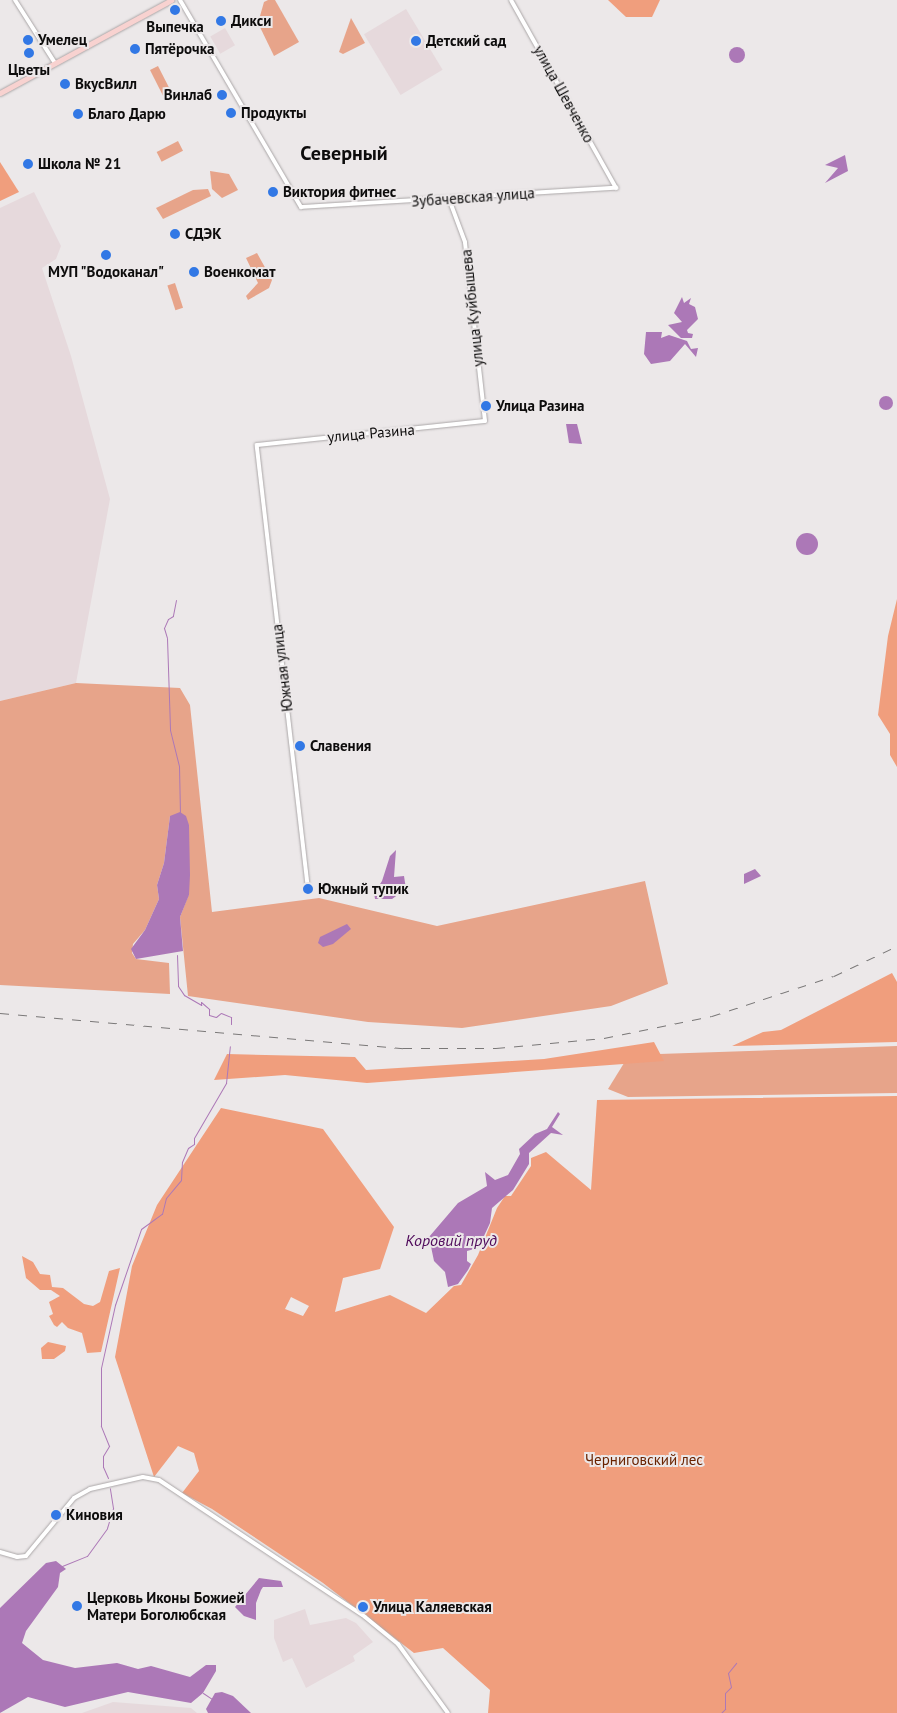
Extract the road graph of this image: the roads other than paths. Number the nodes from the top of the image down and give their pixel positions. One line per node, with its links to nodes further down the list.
1 (15, 0): 5 (street)
2 (171, 0): 5 (main road)
3 (180, 0): 8 (street, Зубачевская улица)
4 (512, 0): 7 (street, улица Шевченко)
5 (55, 62): 6 (main road)
6 (0, 93)
7 (616, 188): 8 (street, Зубачевская улица)
8 (449, 199): 9 (street, улица Куйбышева)
9 (484, 420): 10 (street, улица Разина)
10 (257, 445): 11 (street, Южная улица)
11 (308, 890)
12 (0, 1552): 13 (street)
13 (448, 1713)

